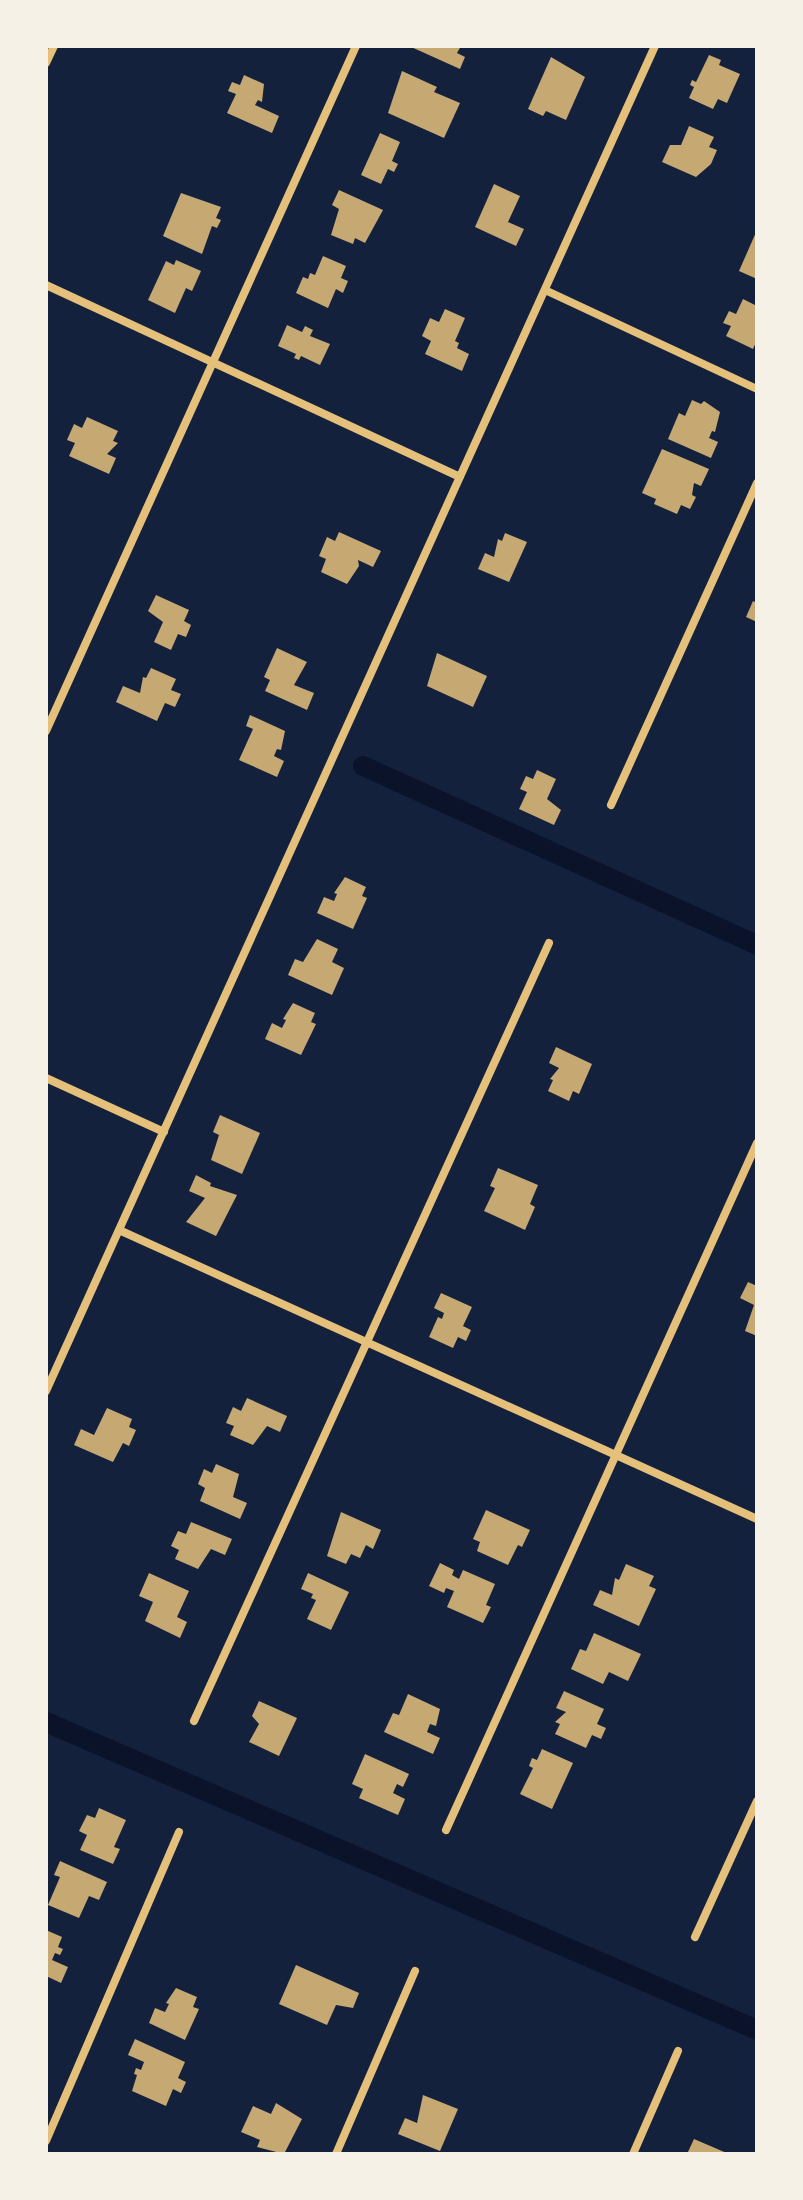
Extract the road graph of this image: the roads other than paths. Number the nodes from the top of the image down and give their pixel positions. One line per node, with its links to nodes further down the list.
1 (54, 46): 4 (street)
2 (356, 46): 7 (street)
3 (655, 46): 6 (street)
4 (46, 63)
5 (46, 285): 7 (street)
6 (545, 290): 8 (street); 9 (street)
7 (213, 362): 9 (street); 11 (street)
8 (757, 389)
9 (460, 477): 15 (street)
10 (757, 483): 12 (street)
11 (46, 731)
12 (611, 805)
13 (549, 943): 18 (street)
14 (46, 1078): 15 (street)
15 (164, 1132): 17 (street)
16 (757, 1143): 20 (street)
17 (119, 1230): 18 (street); 19 (street)
18 (367, 1343): 20 (street); 22 (street)
19 (46, 1391)
20 (616, 1455): 21 (street); 24 (street)
21 (757, 1519)
22 (194, 1721)
23 (757, 1801): 26 (street)
24 (446, 1830)
25 (179, 1832): 29 (street)
26 (695, 1937)
27 (415, 1971): 30 (street)
28 (678, 2051): 31 (street)
29 (46, 2141)
30 (336, 2154)
31 (633, 2154)

